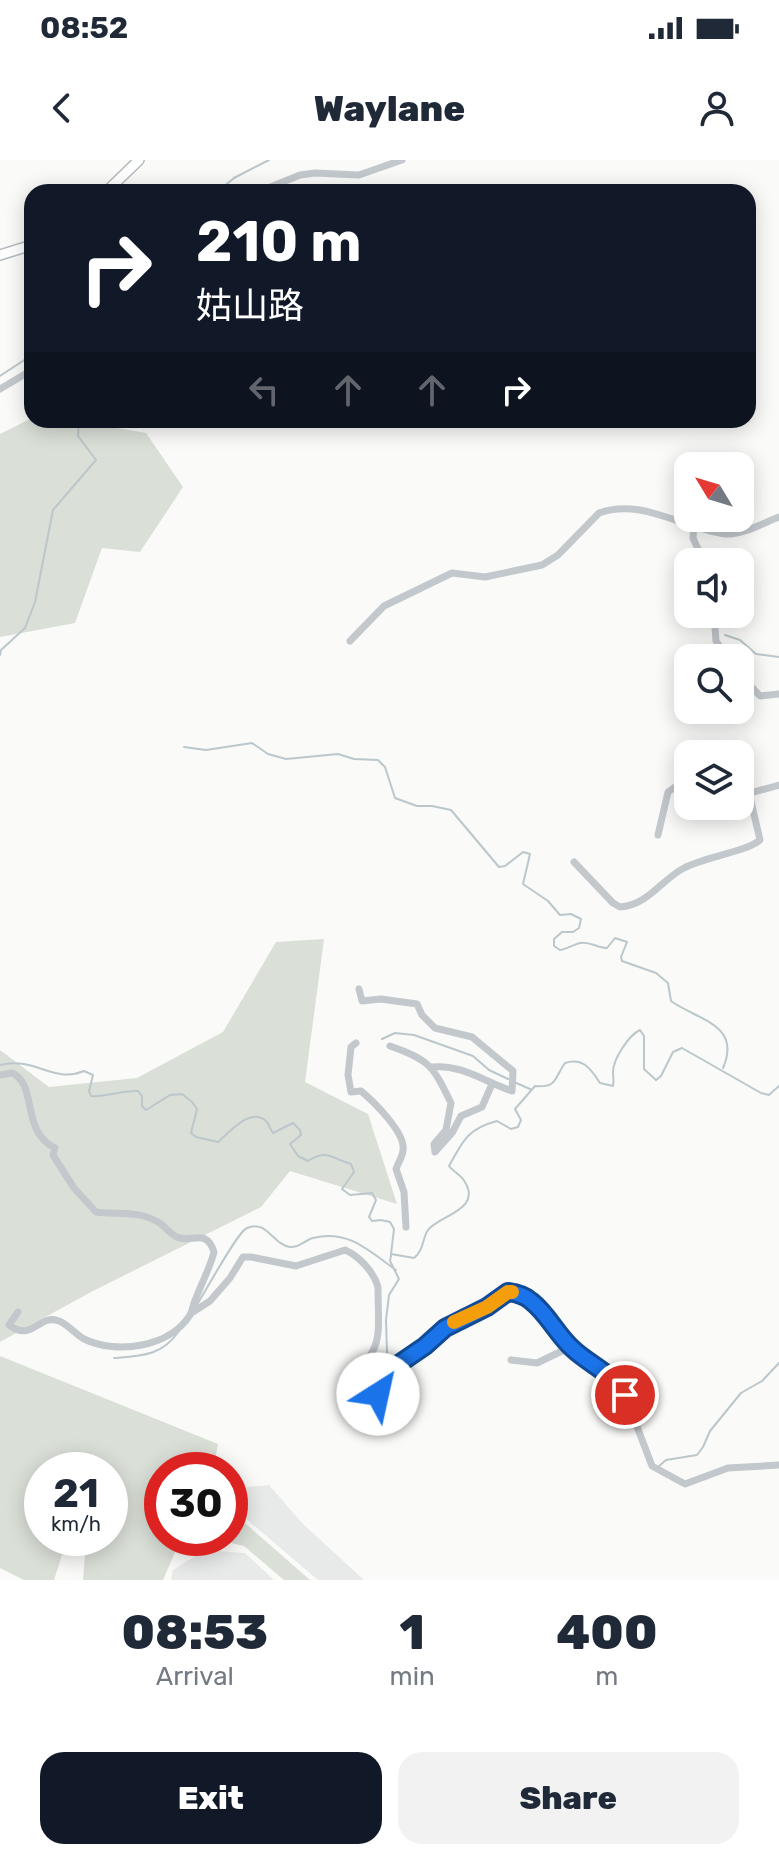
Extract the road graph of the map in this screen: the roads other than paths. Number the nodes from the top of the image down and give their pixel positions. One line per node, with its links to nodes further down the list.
1 (139, 160): 3 (main road)
2 (402, 160): 4 (street)
3 (114, 184)
4 (278, 184)
5 (24, 248): 6 (main road)
6 (0, 255)
7 (24, 375): 8 (street)
8 (0, 389)
9 (779, 517): 11 (street)
10 (674, 519): 12 (street)
11 (754, 525)
12 (350, 641)
13 (754, 689): 14 (street)
14 (779, 694)
15 (779, 785): 17 (street)
16 (674, 788): 19 (street)
17 (754, 792)
18 (754, 814): 20 (street)
19 (658, 835)
20 (574, 862)
21 (359, 989): 26 (street)
22 (356, 1043): 27 (street)
23 (390, 1046): 24 (street)
24 (432, 1067): 26 (street); 26 (street)
25 (0, 1075): 29 (street)
26 (492, 1084)
27 (406, 1227)
28 (18, 1312): 29 (street)
29 (193, 1312): 30 (street)
30 (574, 1351): 31 (street); 32 (street)
31 (511, 1360)
32 (779, 1465)

